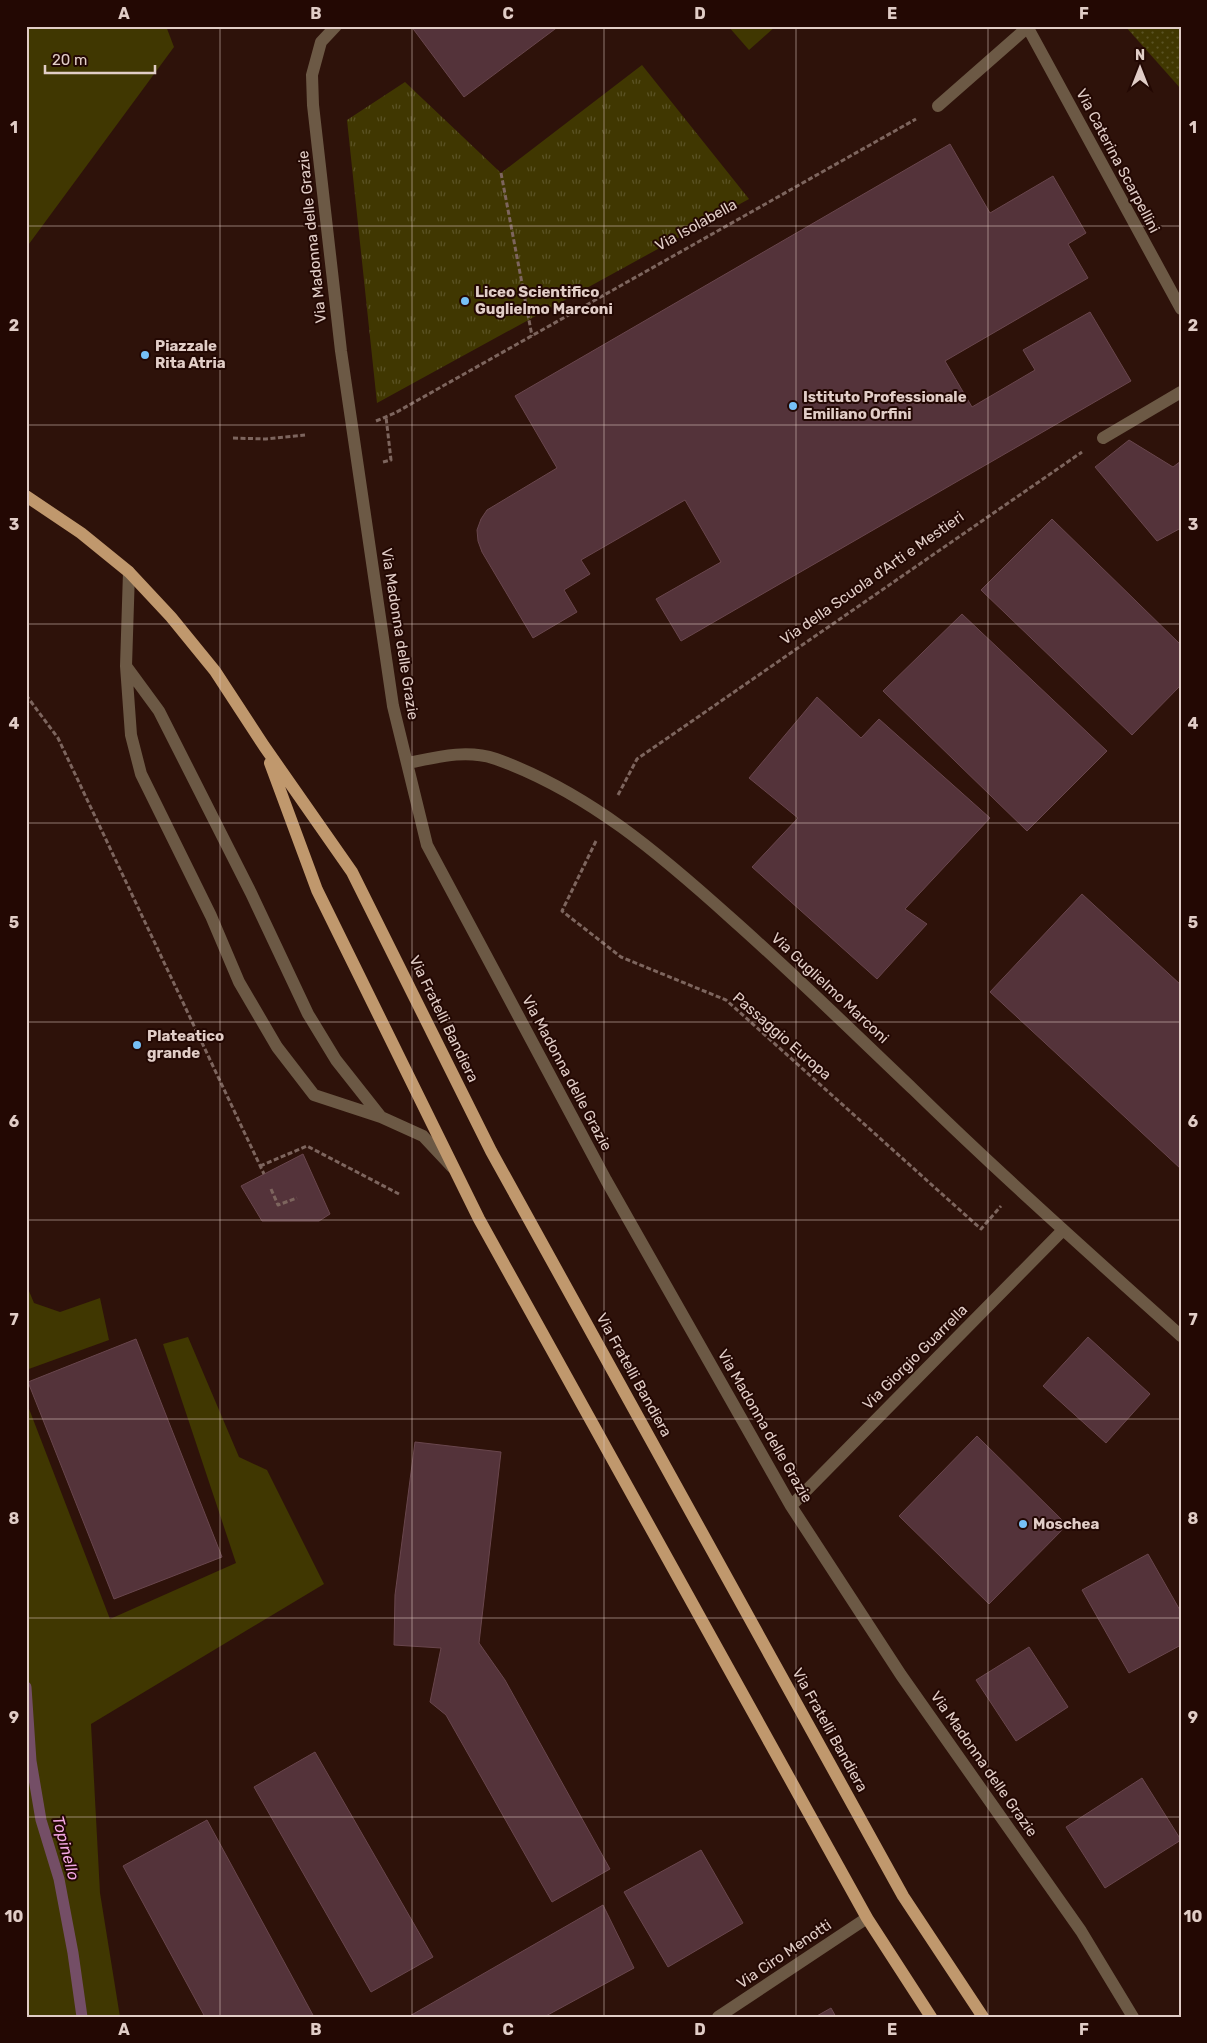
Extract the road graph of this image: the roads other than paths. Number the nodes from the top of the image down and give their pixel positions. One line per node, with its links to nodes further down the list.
1 (336, 26): 11 (street, Via Madonna delle Grazie)
2 (1028, 27): 3 (street); 4 (street, Via Caterina Scarpellini)
3 (938, 106)
4 (1181, 309)
5 (1181, 392): 6 (street)
6 (1103, 438)
7 (26, 496): 8 (main road, Via Fratelli Bandiera)
8 (129, 572): 9 (street); 10 (main road, Via Fratelli Bandiera)
9 (126, 666): 12 (street); 12 (street)
10 (264, 746): 13 (main road, Via Fratelli Bandiera); 20 (main road, Via Fratelli Bandiera)
11 (408, 763): 14 (street, Via Guglielmo Marconi); 16 (street, Via Madonna delle Grazie)
12 (381, 1116): 13 (street)
13 (453, 1169): 17 (main road, Via Fratelli Bandiera)
14 (1063, 1230): 15 (street, Via Guglielmo Marconi); 16 (street, Via Giorgio Guarrella)
15 (1181, 1336)
16 (791, 1506): 21 (street, Via Madonna delle Grazie)
17 (867, 1918): 18 (street, Via Ciro Menotti); 19 (main road, Via Fratelli Bandiera)
18 (718, 2017)
19 (932, 2017)
20 (983, 2017)
21 (1133, 2017)

